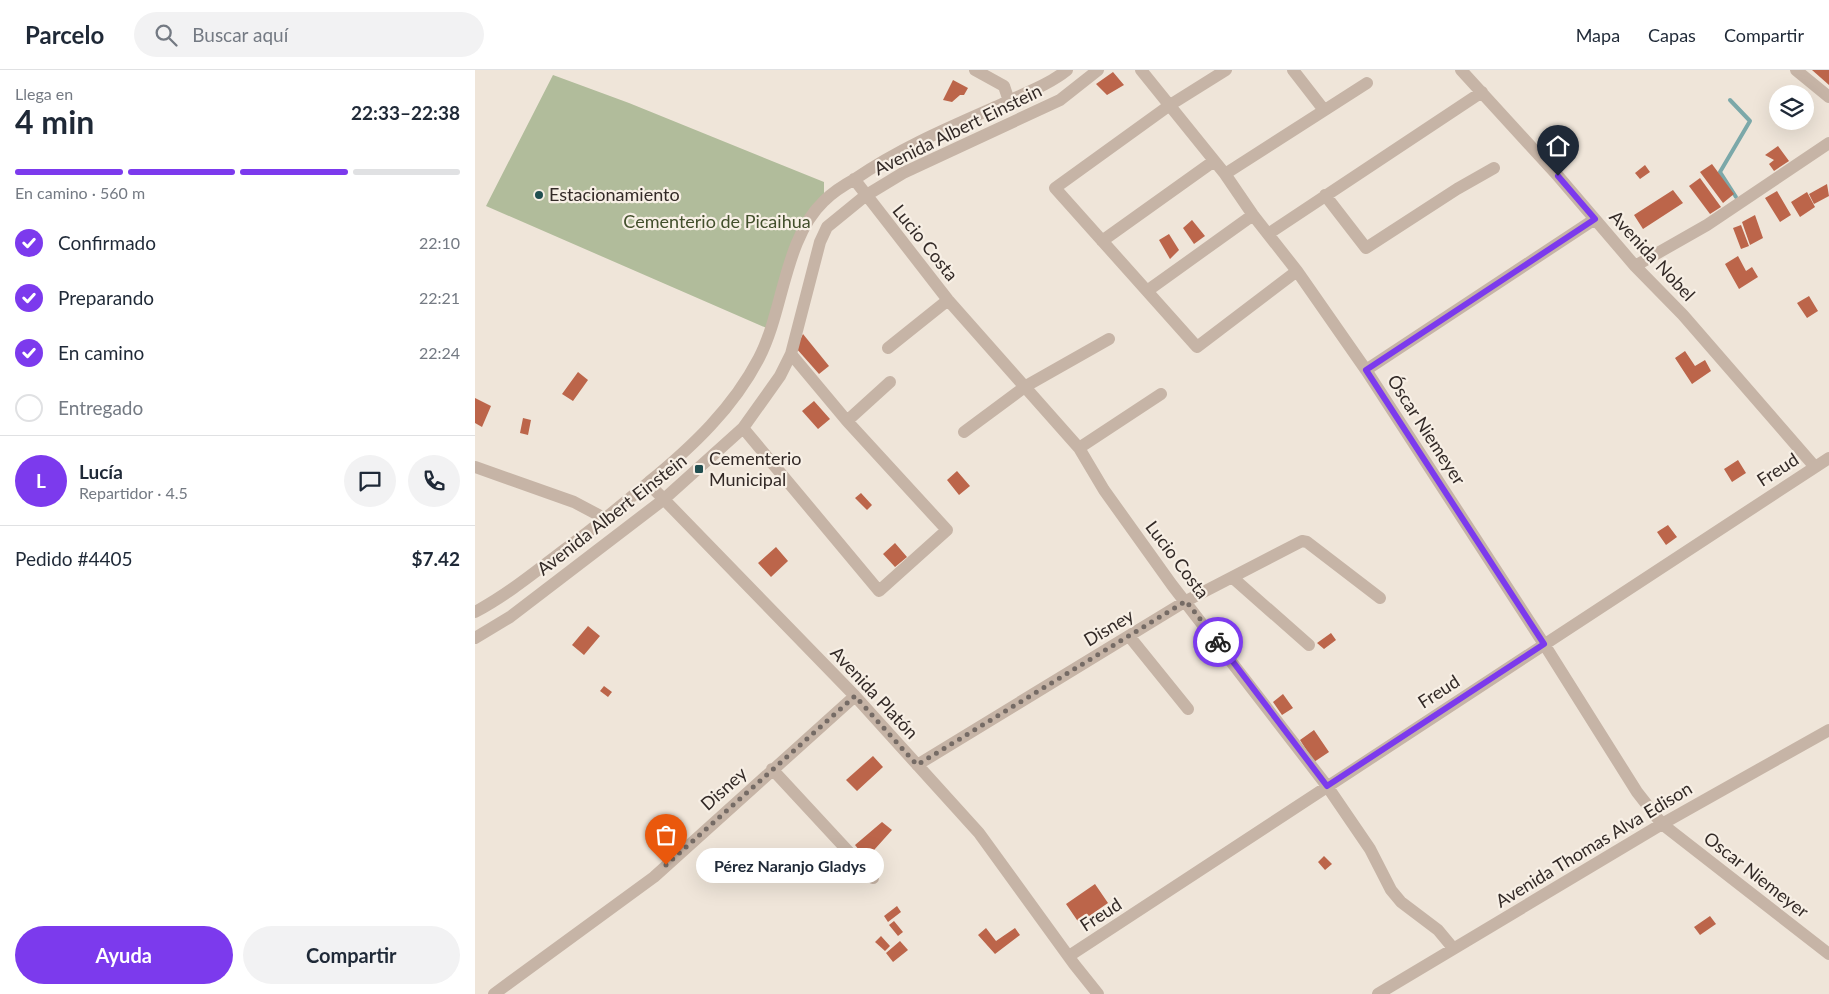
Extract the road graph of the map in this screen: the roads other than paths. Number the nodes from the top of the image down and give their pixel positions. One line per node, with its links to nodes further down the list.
1 (975, 70): 12 (street)
2 (1067, 70): 12 (street, Avenida Albert Einstein)
3 (1098, 70): 21 (street, Avenida Albert Einstein)
4 (1141, 70): 13 (street, Óscar Niemeyer)
5 (1226, 70): 13 (street)
6 (1293, 70): 14 (street)
7 (1461, 70): 10 (street, Avenida Nobel)
8 (1797, 70): 11 (street)
9 (1367, 83): 14 (street)
10 (1482, 92): 20 (street); 23 (street, Avenida Nobel)
11 (1829, 97)
12 (1009, 101): 19 (street, Avenida Albert Einstein)
13 (1170, 105): 16 (street, Óscar Niemeyer); 25 (street)
14 (1324, 110): 18 (street)
15 (1829, 143): 26 (street)
16 (1214, 160): 18 (street, Óscar Niemeyer); 25 (street)
17 (1495, 168): 20 (street)
18 (1225, 174): 22 (street, Óscar Niemeyer)
19 (853, 179): 21 (street, Lucio Costa); 44 (street, Avenida Albert Einstein)
20 (1325, 195): 24 (street)
21 (865, 196): 29 (street, Lucio Costa); 32 (street, Avenida Albert Einstein)
22 (1253, 215): 24 (street, Óscar Niemeyer); 28 (street)
23 (1595, 219): 26 (street, Avenida Nobel); 33 (street)
24 (1268, 234): 27 (street, Óscar Niemeyer)
25 (1102, 241): 28 (street)
26 (1635, 266): 43 (street, Avenida Nobel)
27 (1297, 271): 28 (street); 33 (street, Óscar Niemeyer)
28 (1147, 291)
29 (948, 300): 31 (street); 35 (street, Lucio Costa)
30 (1109, 339): 35 (street)
31 (888, 348)
32 (791, 354): 37 (street); 38 (street, Avenida Albert Einstein)
33 (1366, 370): 53 (street, Óscar Niemeyer)
34 (890, 382): 37 (street)
35 (1026, 386): 39 (street); 40 (street, Lucio Costa)
36 (1161, 394): 40 (street)
37 (847, 421): 38 (street)
38 (743, 428): 45 (street, Avenida Albert Einstein)
39 (963, 432)
40 (1079, 448): 49 (street, Lucio Costa)
41 (1829, 458): 43 (street, Freud)
42 (475, 467): 46 (street)
43 (1815, 467): 53 (street, Freud)
44 (648, 483): 45 (street, Avenida Platón); 46 (street, Avenida Albert Einstein)
45 (663, 500): 52 (street, Avenida Albert Einstein); 55 (street, Avenida Platón)
46 (606, 519): 50 (street, Avenida Albert Einstein)
47 (1233, 578): 48 (street, Disney); 49 (street, Disney); 54 (street)
48 (1380, 598)
49 (1186, 601): 51 (street, Disney); 60 (street, Lucio Costa)
50 (475, 612)
51 (1129, 636): 56 (street); 58 (street, Disney)
52 (475, 638)
53 (1544, 644): 60 (street, Freud); 61 (street, Óscar Niemeyer)
54 (1309, 645)
55 (855, 696): 58 (street, Avenida Platón); 59 (street, Disney)
56 (1188, 709)
57 (1829, 730): 61 (street, Avenida Thomas Alva Edison)
58 (917, 765): 65 (street, Avenida Platón)
59 (772, 769): 62 (street); 66 (street, Disney)
60 (1327, 786): 63 (street, Lucio Costa); 65 (street, Freud)
61 (1662, 824): 63 (street, Avenida Thomas Alva Edison); 64 (street, Oscar Niemeyer)
62 (873, 878)
63 (1453, 948): 68 (street, Avenida Thomas Alva Edison)
64 (1829, 954)
65 (1069, 956): 67 (street, Avenida Platón)
66 (494, 994)
67 (1098, 994)
68 (1378, 994)

